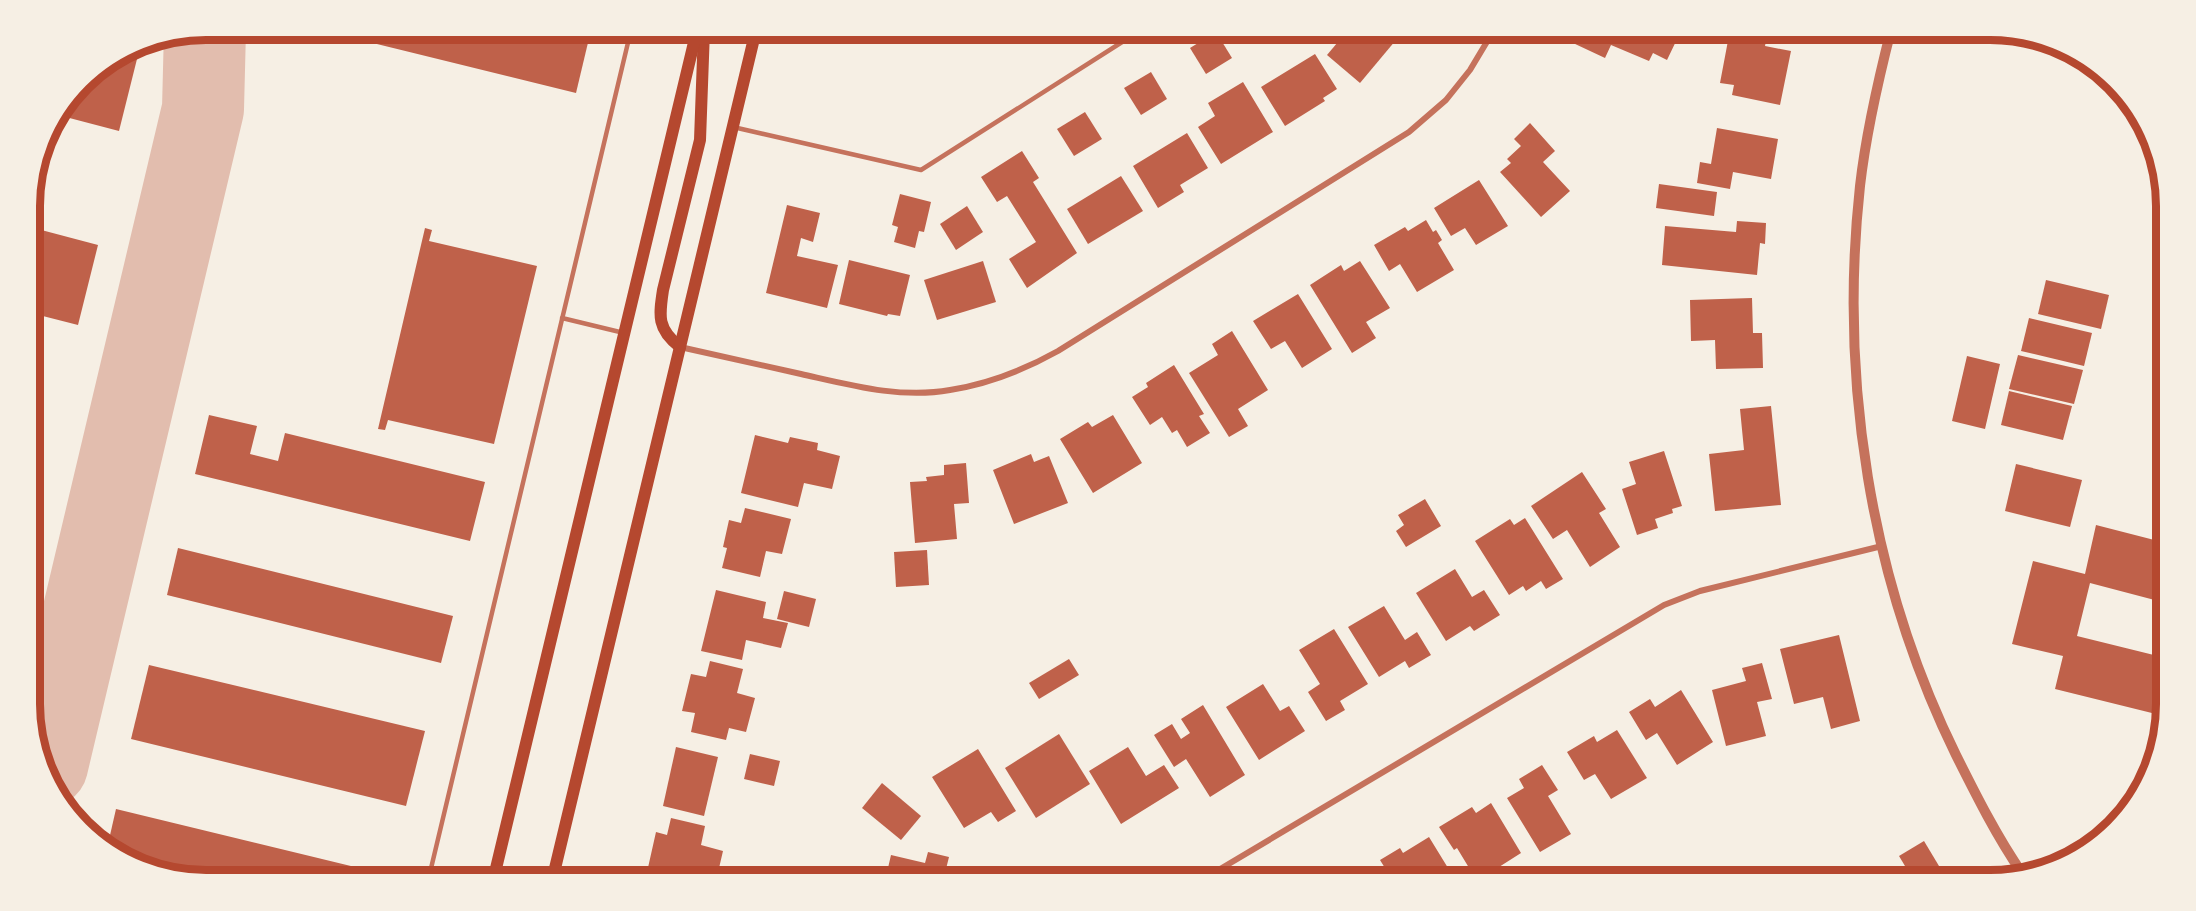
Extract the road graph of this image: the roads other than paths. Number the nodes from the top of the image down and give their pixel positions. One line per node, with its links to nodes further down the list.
1 (1125, 40): 8 (lane)
2 (1488, 40): 11 (street)
3 (1888, 40): 12 (street)
4 (628, 41): 9 (lane)
5 (694, 41): 10 (main road)
6 (704, 41): 11 (main road)
7 (753, 41): 8 (main road)
8 (733, 127): 11 (main road)
9 (562, 318): 10 (lane); 14 (lane)
10 (624, 334): 15 (main road)
11 (680, 346): 16 (main road)
12 (1882, 546): 13 (street); 17 (street)
13 (2019, 868)
14 (431, 870)
15 (496, 870)
16 (555, 870)
17 (1218, 870)

